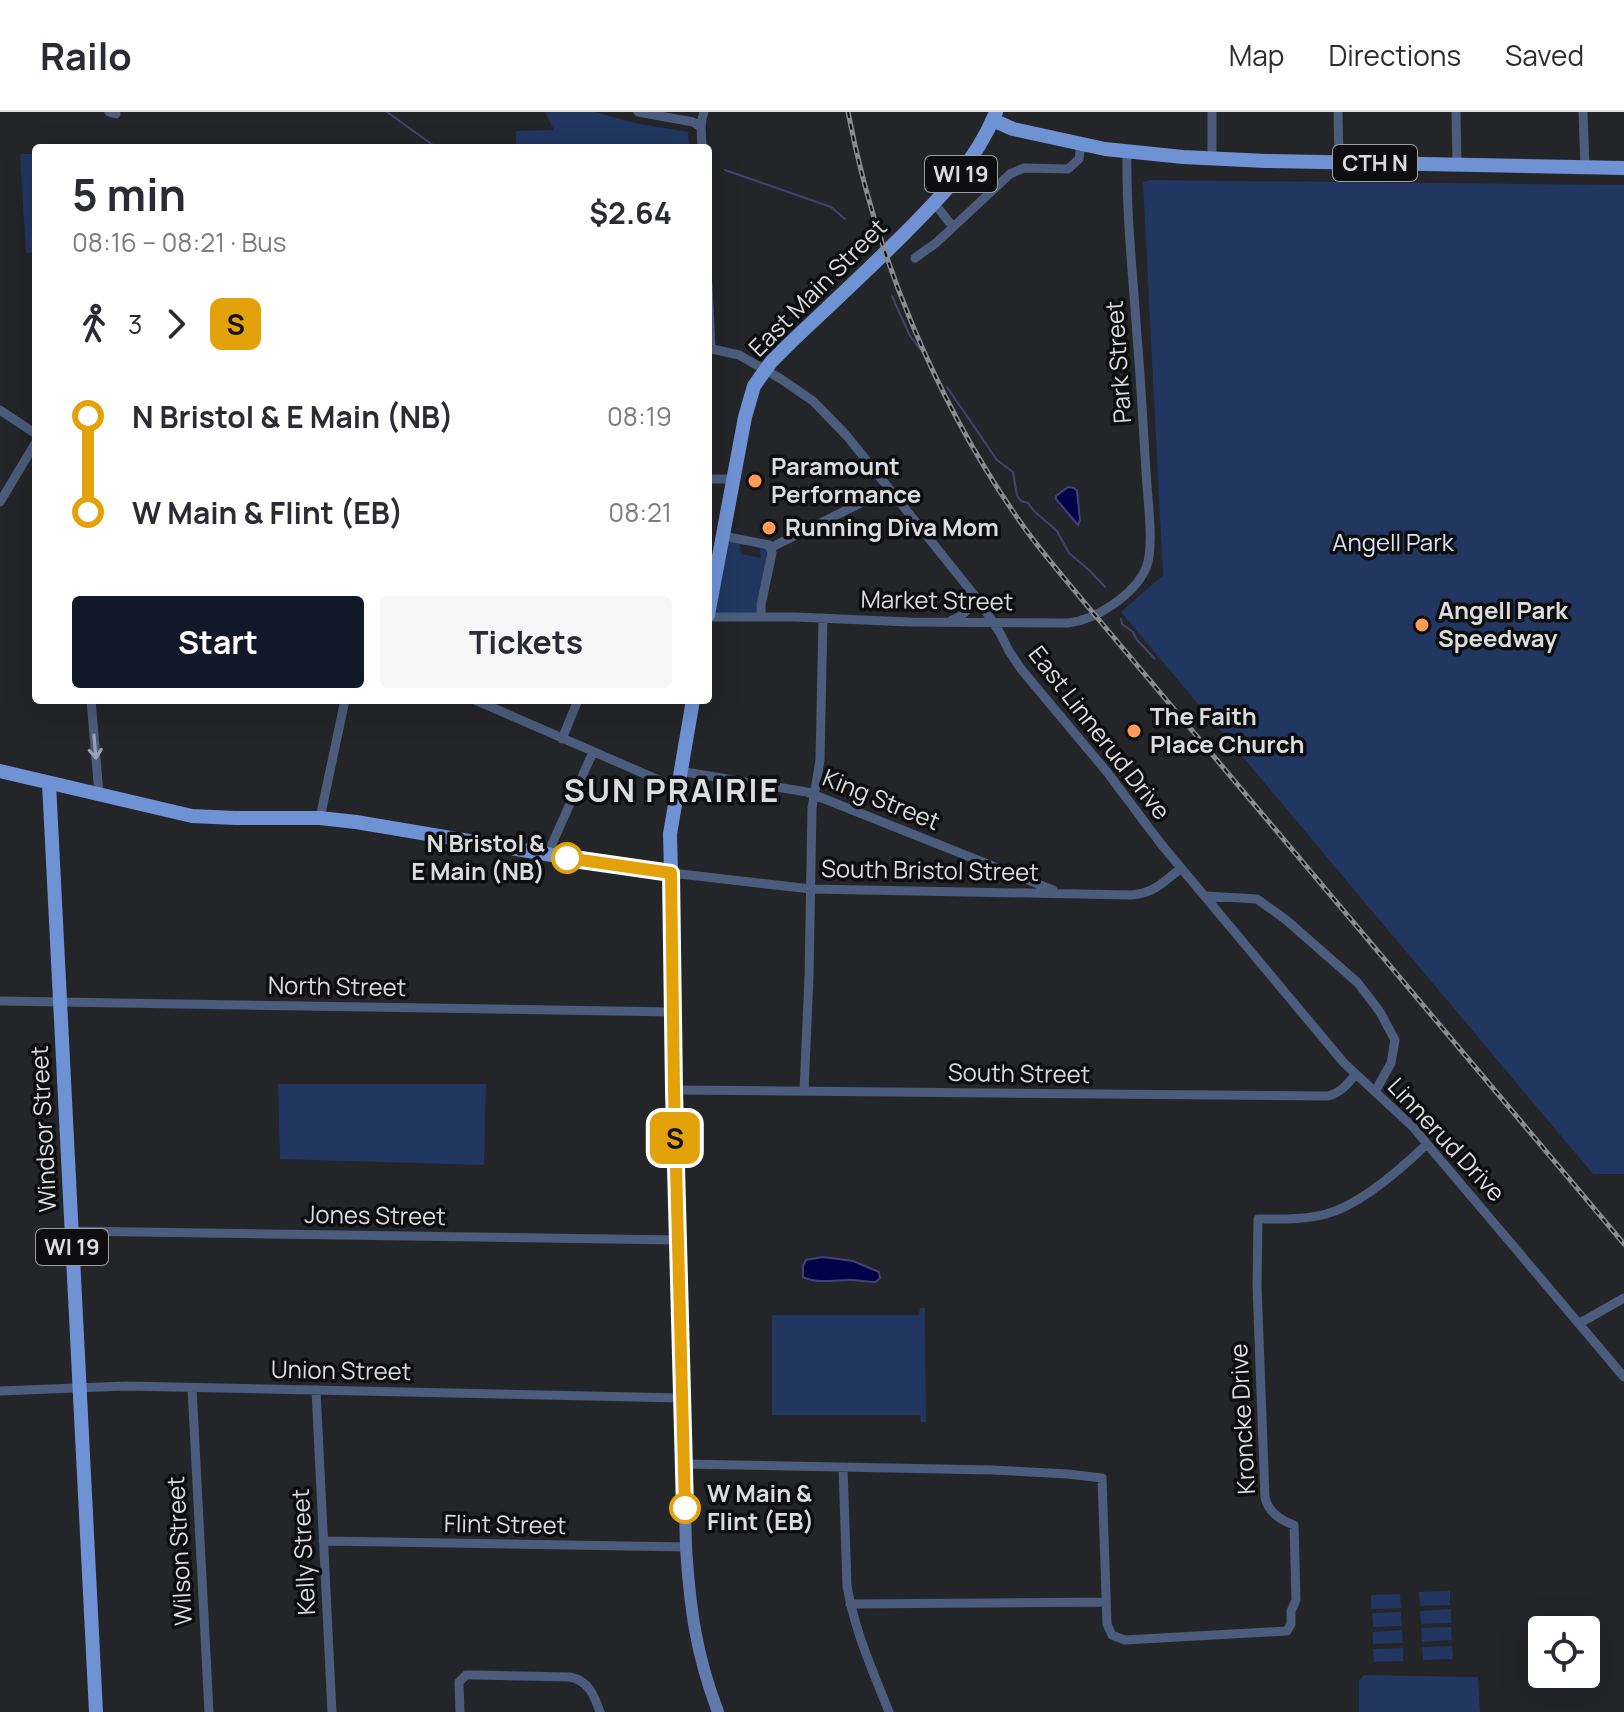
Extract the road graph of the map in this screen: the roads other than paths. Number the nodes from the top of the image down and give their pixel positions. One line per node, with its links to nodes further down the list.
1 (638, 112): 8 (street)
2 (704, 112): 8 (street)
3 (1212, 112): 12 (street)
4 (1338, 112): 13 (street)
5 (1456, 112): 14 (street)
6 (1583, 112): 15 (street)
7 (994, 116): 10 (main road, CTH N); 17 (main road, East Main Street / WI 19)
8 (699, 126): 9 (street)
9 (702, 144)
10 (1081, 144): 11 (main road, CTH N); 18 (street)
11 (1127, 152): 12 (main road, CTH N); 31 (street, Park Street)
12 (1212, 158): 13 (main road, CTH N)
13 (1339, 162): 14 (main road, CTH N)
14 (1457, 165): 15 (main road, CTH N)
15 (1585, 168): 16 (main road, CTH N)
16 (1624, 168)
17 (935, 204): 18 (street); 21 (main road, East Main Street / WI 19)
18 (953, 227): 19 (street)
19 (915, 258)
20 (712, 349): 21 (street, East Linnerud Drive)
21 (764, 371): 26 (main road, East Main Street / WI 19); 27 (street, East Linnerud Drive)
22 (0, 410): 23 (street)
23 (32, 431)
24 (32, 449): 28 (street)
25 (712, 479): 26 (street)
26 (733, 479): 29 (main road, East Main Street / WI 19)
27 (889, 489): 30 (street); 32 (street, East Linnerud Drive)
28 (0, 502)
29 (728, 537): 30 (street); 33 (main road, East Main Street / WI 19)
30 (768, 546): 35 (street)
31 (1145, 569): 38 (street, Market Street)
32 (969, 590): 37 (street); 38 (street, East Linnerud Drive)
33 (712, 600)
34 (712, 616): 35 (street, Market Street)
35 (761, 617): 36 (street, Market Street)
36 (823, 618): 37 (street, Market Street); 52 (street)
37 (946, 622): 38 (street, Market Street)
38 (993, 623): 56 (street, East Linnerud Drive)
39 (91, 704): 51 (street, one-way to 51)
40 (344, 704): 53 (street)
41 (484, 704): 44 (street)
42 (576, 704): 44 (street)
43 (692, 704): 47 (main road)
44 (562, 739): 45 (street)
45 (593, 752): 50 (street); 55 (street)
46 (0, 771): 48 (main road)
47 (679, 771): 50 (main road); 52 (street, King Street)
48 (49, 783): 49 (main road); 54 (main road, Windsor Street / WI 19)
49 (71, 788): 51 (main road); 54 (main road)
50 (677, 788): 57 (main road)
51 (99, 794): 53 (main road)
52 (813, 794): 58 (street); 59 (street, King Street)
53 (320, 818): 55 (main road)
54 (51, 823): 62 (main road, Windsor Street / WI 19)
55 (550, 855): 57 (main road)
56 (1181, 868): 59 (street, South Bristol Street); 60 (street, East Linnerud Drive)
57 (671, 873): 58 (street, South Bristol Street); 63 (main road)
58 (811, 889): 59 (street, South Bristol Street); 66 (street)
59 (1060, 893)
60 (1206, 896): 64 (street, Linnerud Drive); 67 (street)
61 (0, 1001): 62 (street, North Street)
62 (59, 1002): 63 (street, North Street); 69 (main road, Windsor Street / WI 19)
63 (673, 1012): 65 (main road)
64 (1355, 1075): 66 (street, South Street); 67 (street, Linnerud Drive)
65 (674, 1090): 66 (street, South Street); 70 (main road)
66 (804, 1091)
67 (1375, 1092): 68 (street, Linnerud Drive)
68 (1427, 1144): 72 (street, Linnerud Drive); 83 (street, Kroncke Drive)
69 (71, 1231): 70 (street, Jones Street); 74 (main road, Windsor Street / WI 19)
70 (678, 1240): 78 (main road)
71 (1624, 1298): 72 (street)
72 (1580, 1323): 73 (street, Linnerud Drive)
73 (1624, 1377)
74 (79, 1387): 75 (street, Union Street); 77 (street, Union Street); 85 (main road, Windsor Street / WI 19)
75 (192, 1388): 76 (street, Union Street); 86 (street, Wilson Street)
76 (316, 1390): 78 (street, Union Street); 81 (street, Kelly Street)
77 (0, 1391)
78 (682, 1398): 79 (main road)
79 (684, 1464): 80 (street, Kroncke Drive); 82 (main road)
80 (843, 1467): 83 (street, Kroncke Drive); 84 (street)
81 (323, 1541): 82 (street, Flint Street); 87 (street, Kelly Street)
82 (686, 1547): 90 (main road)
83 (1106, 1602): 84 (street)
84 (850, 1604): 91 (street)
85 (96, 1712)
86 (209, 1712)
87 (332, 1712)
88 (460, 1712): 89 (street)
89 (600, 1712)
90 (718, 1712)
91 (889, 1712)

